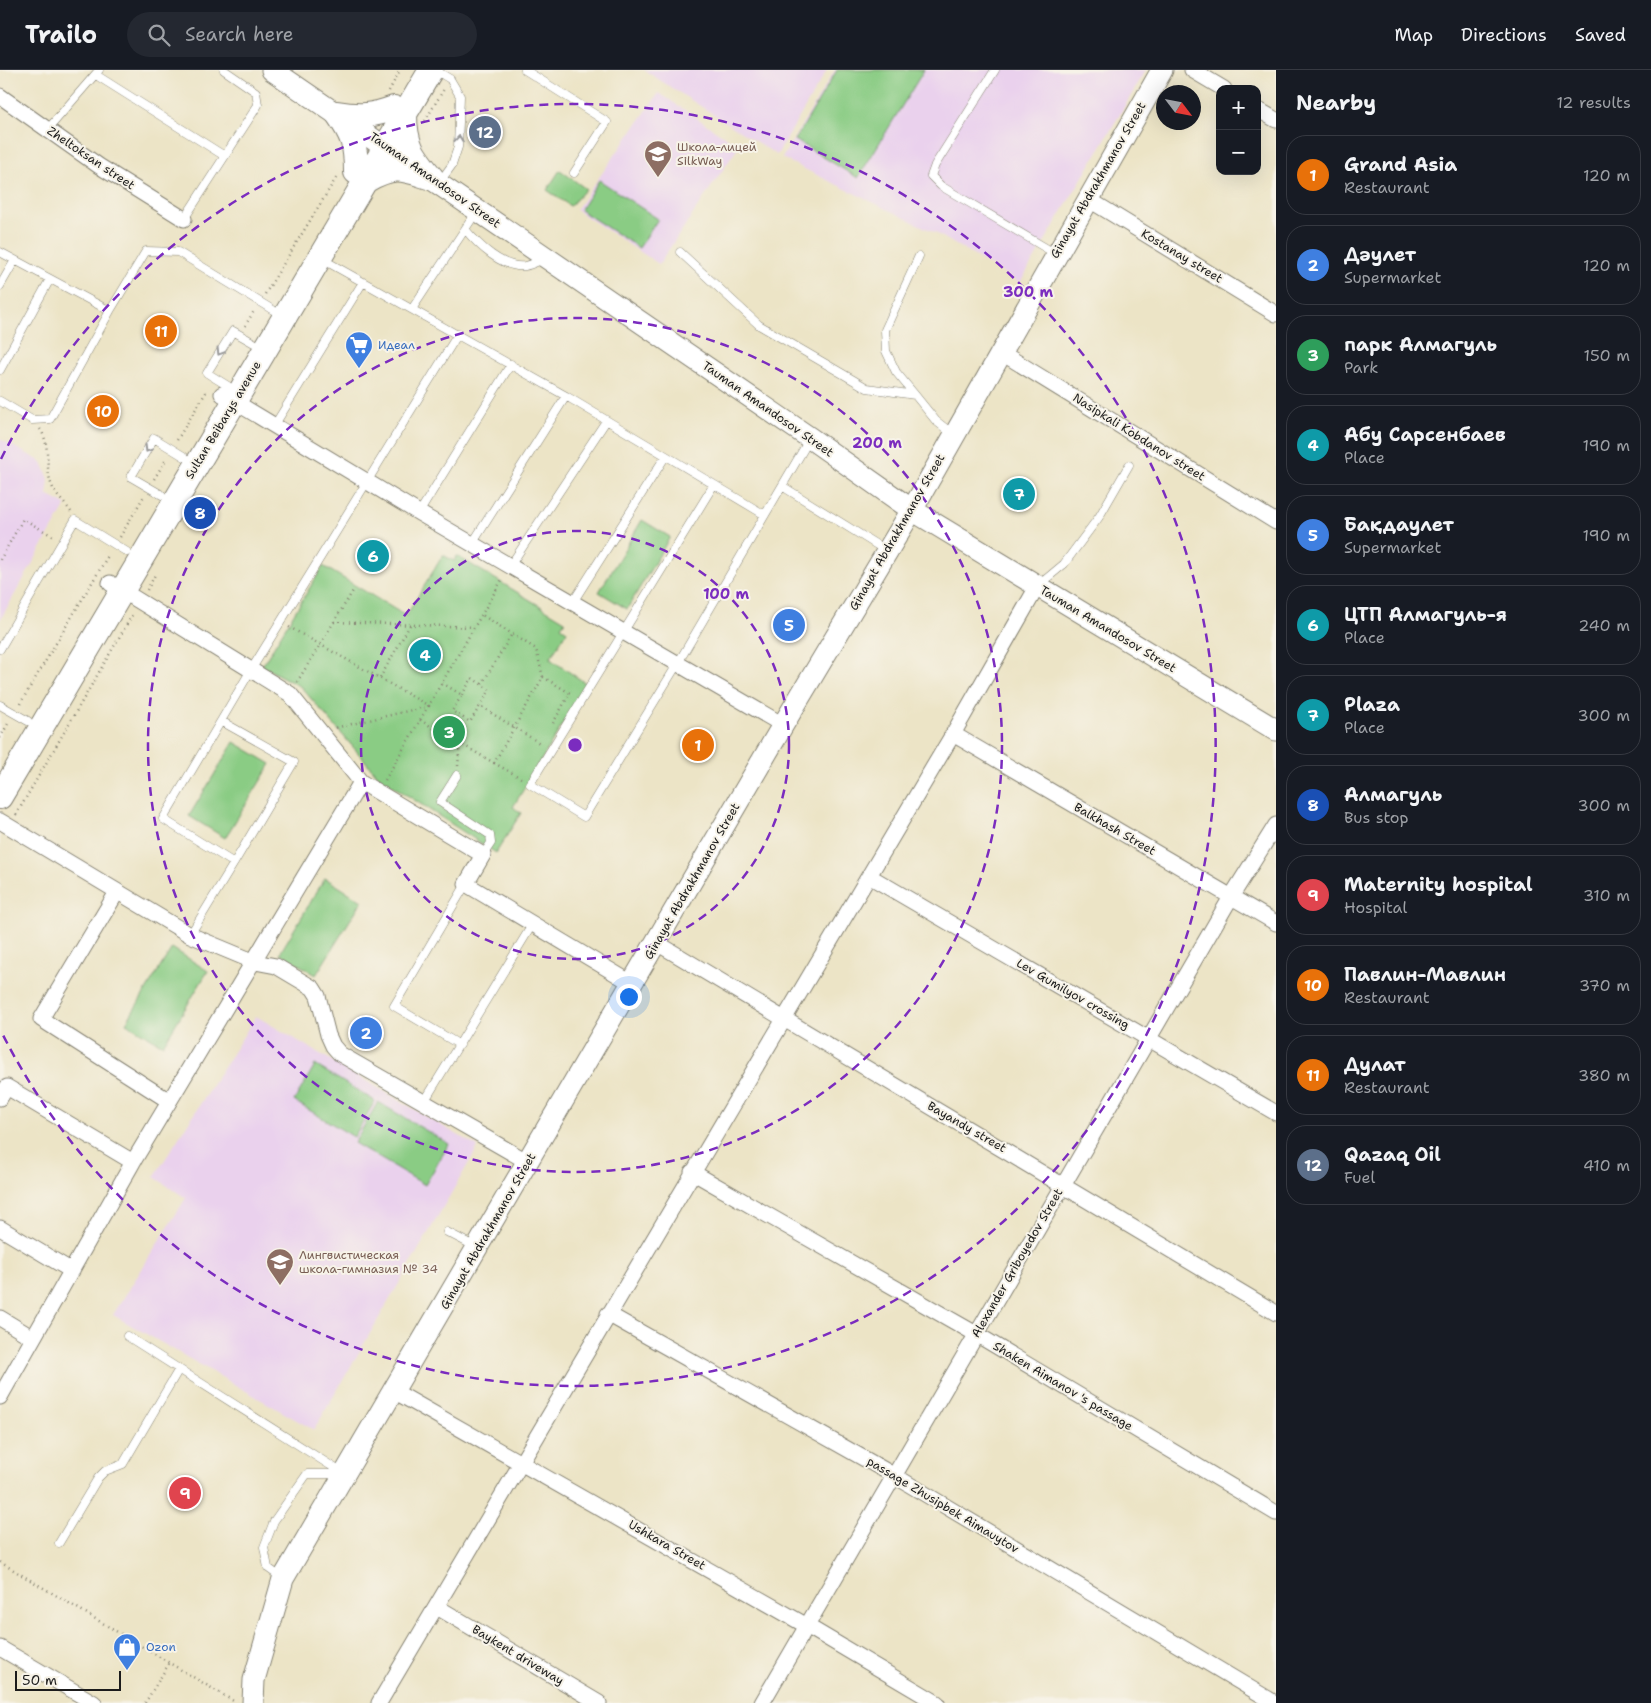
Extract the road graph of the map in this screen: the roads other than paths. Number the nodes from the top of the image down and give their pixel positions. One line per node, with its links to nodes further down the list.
1 (272, 70): 14 (street, Tauman Amandosov Street)
2 (416, 70): 15 (main road, Sultan Beibarys avenue)
3 (435, 70): 10 (lane)
4 (525, 70): 20 (lane)
5 (994, 70): 29 (lane)
6 (1162, 70): 23 (street, Ginayat Abdrakhmanov Street)
7 (1192, 70): 11 (street)
8 (227, 71): 19 (lane)
9 (97, 73): 17 (lane); 19 (lane)
10 (441, 74): 15 (main road, Sultan Beibarys avenue); 22 (lane, one-way to 10)
11 (1217, 85)
12 (0, 96): 17 (street, Zheltoksan street)
13 (1261, 111): 16 (street)
14 (337, 113): 15 (main road); 18 (street, Tauman Amandosov Street); 21 (main road)
15 (407, 117): 18 (main road, Sultan Beibarys avenue); 22 (main road)
16 (1276, 120)
17 (48, 129): 25 (street, Zheltoksan street)
18 (381, 143): 21 (main road, Sultan Beibarys avenue); 22 (street, Tauman Amandosov Street)
19 (223, 155): 25 (lane)
20 (574, 173)
21 (361, 176): 22 (main road); 31 (main road, Sultan Beibarys avenue); 38 (main road, Sultan Beibarys avenue)
22 (436, 180): 24 (street, Tauman Amandosov Street)
23 (1088, 198): 29 (street, Ginayat Abdrakhmanov Street); 40 (street, Kostanay street)
24 (478, 210): 26 (lane); 32 (street, Tauman Amandosov Street)
25 (184, 219)
26 (465, 229): 32 (lane); 37 (lane)
27 (0, 252): 33 (lane)
28 (680, 252): 46 (lane)
29 (1056, 254): 42 (street, Ginayat Abdrakhmanov Street)
30 (919, 256): 46 (lane)
31 (320, 258): 35 (lane); 45 (main road, Sultan Beibarys avenue)
32 (548, 258): 52 (street, Tauman Amandosov Street)
33 (15, 260): 34 (lane); 36 (lane)
34 (50, 279): 39 (lane); 44 (lane)
35 (363, 282): 37 (lane); 50 (lane)
36 (0, 286)
37 (412, 309): 41 (lane)
38 (273, 310): 39 (lane); 45 (main road, Sultan Beibarys avenue, one-way to 45)
39 (110, 311): 48 (lane)
40 (1276, 314)
41 (458, 334): 43 (lane); 56 (lane)
42 (1002, 353): 51 (street, Ginayat Abdrakhmanov Street); 63 (street, Nasipkali Kobdanov street)
43 (511, 364): 47 (lane); 61 (lane)
44 (0, 370)
45 (228, 394): 50 (street); 53 (main road, Sultan Beibarys avenue); 69 (main road, Sultan Beibarys avenue)
46 (914, 395): 51 (lane)
47 (566, 396): 49 (lane); 64 (lane)
48 (0, 401)
49 (606, 421): 54 (lane); 67 (lane)
50 (274, 426): 56 (street)
51 (954, 435): 60 (street, Ginayat Abdrakhmanov Street)
52 (810, 438): 58 (lane); 60 (street, Tauman Amandosov Street)
53 (185, 457): 59 (main road, Sultan Beibarys avenue); 59 (lane, one-way to 59)
54 (665, 457): 57 (lane); 70 (lane)
55 (1129, 465): 68 (lane)
56 (368, 482): 61 (street); 74 (lane)
57 (713, 486): 62 (lane); 71 (lane)
58 (782, 486): 62 (lane); 65 (lane)
59 (162, 495): 66 (main road, Sultan Beibarys avenue)
60 (912, 510): 65 (street, Ginayat Abdrakhmanov Street); 68 (street, Tauman Amandosov Street)
61 (419, 513): 64 (street)
62 (765, 516): 73 (lane)
63 (1276, 522)
64 (472, 544): 67 (street)
65 (887, 551): 78 (street, Ginayat Abdrakhmanov Street)
66 (127, 552): 69 (main road, Sultan Beibarys avenue); 72 (lane)
67 (510, 566): 70 (street)
68 (1037, 587): 79 (street, Tauman Amandosov Street); 80 (street)
69 (124, 592): 74 (street); 76 (main road, Sultan Beibarys avenue); 83 (main road, Sultan Beibarys avenue)
70 (572, 602): 71 (street)
71 (624, 632): 73 (street); 73 (lane)
72 (0, 649)
73 (678, 664): 78 (street)
74 (251, 670): 77 (lane); 82 (street)
75 (0, 705): 76 (lane)
76 (28, 721): 83 (main road, Sultan Beibarys avenue)
77 (221, 721): 87 (lane); 87 (lane)
78 (783, 725): 95 (street, Ginayat Abdrakhmanov Street)
79 (1276, 730)
80 (953, 734): 88 (street); 91 (street, Balkhash Street)
81 (457, 775): 86 (lane)
82 (361, 782): 86 (street); 96 (street)
83 (1, 785)
84 (5, 823): 90 (street)
85 (1276, 825): 91 (street, Alexander Griboyedov Street)
86 (483, 854): 89 (street)
87 (234, 863): 94 (lane)
88 (869, 876): 98 (street); 99 (street, Lev Gumilyov crossing)
89 (466, 884): 93 (street); 100 (lane)
90 (117, 892): 94 (street); 102 (street)
91 (1231, 897): 92 (street, Balkhash Street); 99 (street, Alexander Griboyedov Street)
92 (1276, 923)
93 (532, 925): 97 (street); 100 (lane)
94 (190, 935): 96 (street)
95 (657, 943): 97 (street, Ginayat Abdrakhmanov Street); 98 (street, Bayandy street)
96 (255, 962): 102 (street); 103 (street)
97 (632, 984): 106 (street, Ginayat Abdrakhmanov Street)
98 (784, 1020): 107 (street); 108 (street, Bayandy street)
99 (1149, 1038): 104 (street, Lev Gumilyov crossing); 108 (street, Alexander Griboyedov Street)
100 (460, 1045): 103 (lane)
101 (0, 1098): 105 (street)
102 (170, 1101): 105 (street)
103 (424, 1102): 106 (street)
104 (1276, 1113)
105 (133, 1162): 112 (street)
106 (528, 1162): 111 (street, Ginayat Abdrakhmanov Street)
107 (692, 1172): 114 (street); 116 (street, Shaken Aimanov 's passage)
108 (1064, 1184): 113 (street, Bayandy street); 116 (street, Alexander Griboyedov Street)
109 (0, 1228): 112 (street)
110 (447, 1232): 111 (lane)
111 (477, 1248): 120 (street, Ginayat Abdrakhmanov Street)
112 (72, 1271): 118 (street)
113 (1276, 1313)
114 (608, 1314): 122 (street); 124 (street, passage Zhusipbek Aimauytov)
115 (0, 1318): 118 (street)
116 (976, 1334): 124 (street, Alexander Griboyedov Street); 125 (street, Shaken Aimanov 's passage)
117 (127, 1336): 119 (lane)
118 (33, 1338): 121 (street)
119 (179, 1369): 123 (lane); 126 (lane)
120 (394, 1391): 122 (street, Ushkara Street); 123 (street, Ginayat Abdrakhmanov Street)
121 (0, 1397)
122 (522, 1463): 128 (street); 129 (street, Ushkara Street)
123 (344, 1474): 127 (street, Ginayat Abdrakhmanov Street); 127 (lane)
124 (895, 1476): 129 (street, Alexander Griboyedov Street); 137 (street, passage Zhusipbek Aimauytov)
125 (1276, 1513)
126 (59, 1543)
127 (283, 1579): 132 (street, Ginayat Abdrakhmanov Street)
128 (437, 1607): 133 (street); 134 (street, Baykent driveway)
129 (807, 1626): 135 (street, Alexander Griboyedov Street); 136 (street, Ushkara Street)
130 (0, 1648): 131 (street)
131 (94, 1703)
132 (253, 1703)
133 (379, 1703)
134 (599, 1703)
135 (762, 1703)
136 (937, 1703)
137 (1275, 1703)

